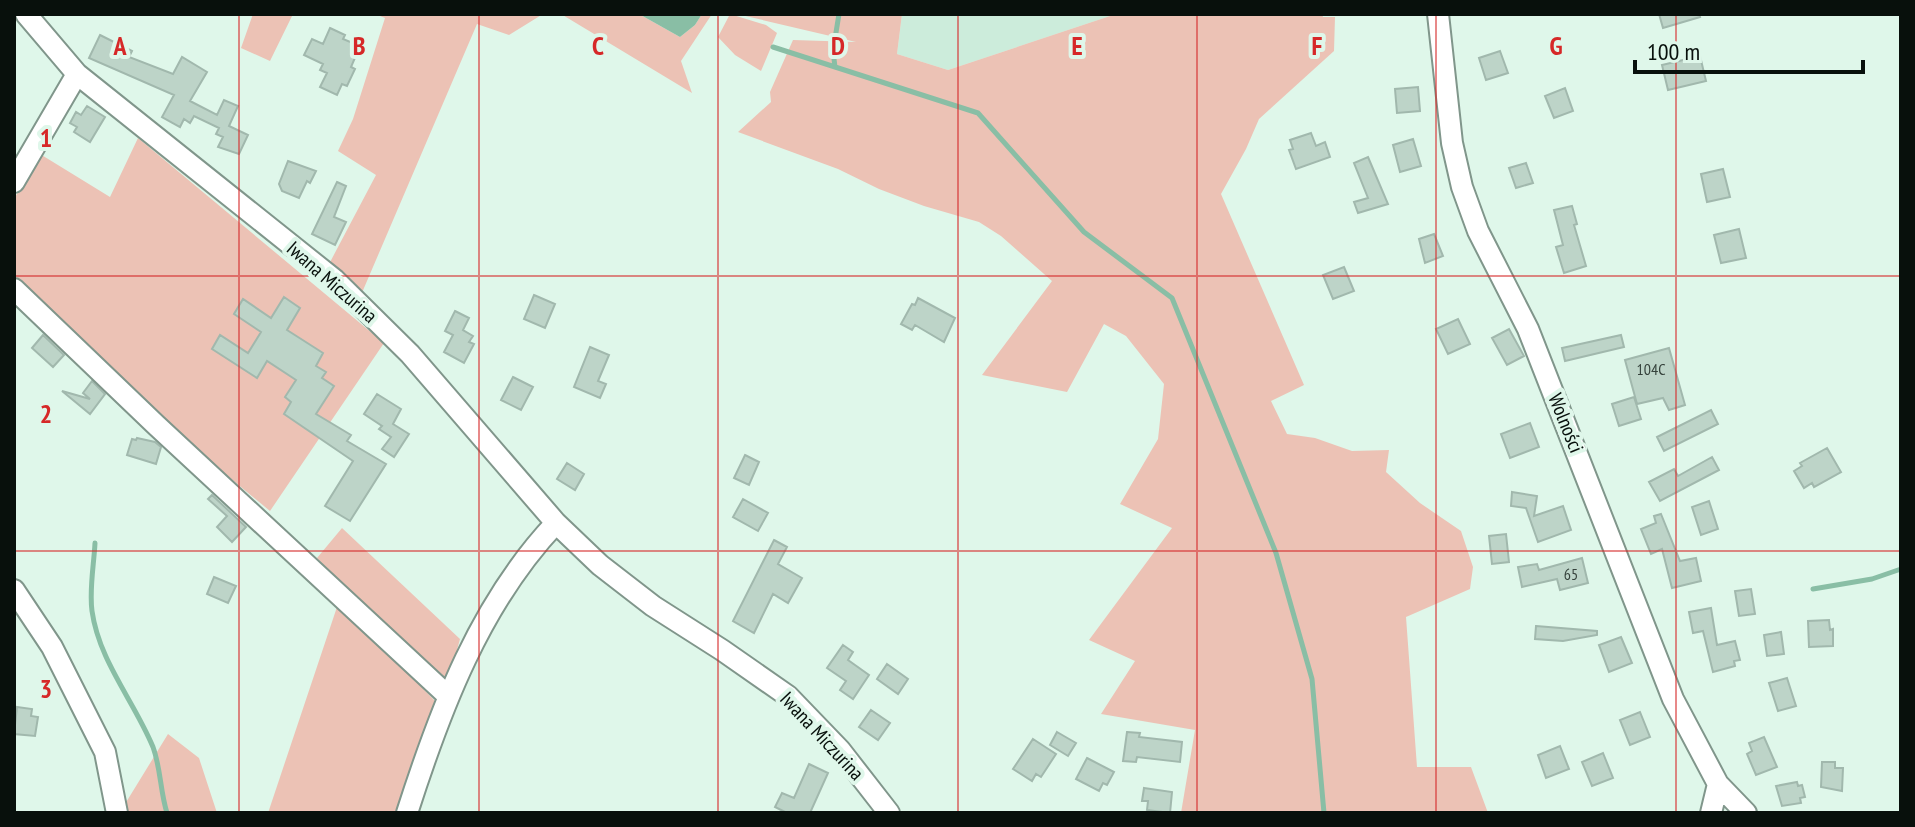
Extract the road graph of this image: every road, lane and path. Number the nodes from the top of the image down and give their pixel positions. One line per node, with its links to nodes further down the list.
1 (26, 14): 3 (street, Iwana Miczurina)
2 (1438, 14): 9 (street, Wolności)
3 (77, 74): 4 (street); 6 (street, Iwana Miczurina)
4 (14, 182)
5 (14, 289): 8 (street)
6 (556, 523): 8 (street); 12 (street, Iwana Miczurina)
7 (14, 590): 10 (street)
8 (447, 695): 11 (street)
9 (1718, 784): 13 (street); 14 (street, Wolności)
10 (117, 813)
11 (407, 813)
12 (889, 813)
13 (1711, 813)
14 (1746, 813)

